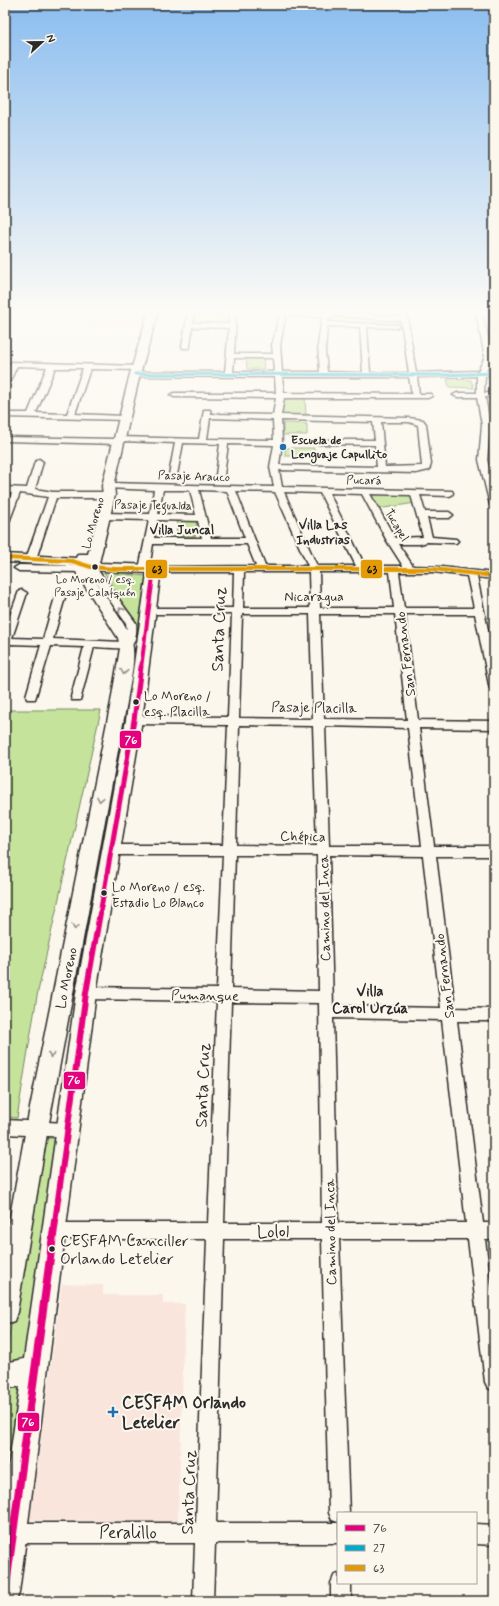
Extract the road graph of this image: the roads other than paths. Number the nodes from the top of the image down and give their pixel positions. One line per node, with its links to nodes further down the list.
1 (43, 388): 19 (street)
2 (80, 388): 20 (street)
3 (132, 388): 21 (street, Lo Moreno)
4 (186, 388): 11 (street)
5 (215, 388): 15 (street)
6 (279, 388): 15 (street, Camino del Inca)
7 (329, 388): 15 (street)
8 (365, 388): 16 (street)
9 (414, 388): 16 (street)
10 (480, 388): 13 (street)
11 (174, 395)
12 (457, 395): 13 (street)
13 (480, 395): 14 (street); 24 (street)
14 (494, 395)
15 (280, 396): 22 (street, Camino del Inca)
16 (416, 396): 17 (street)
17 (428, 396)
18 (5, 415): 19 (street)
19 (31, 416): 20 (street)
20 (70, 417): 21 (street)
21 (124, 418): 26 (street, Lo Moreno)
22 (277, 418): 23 (street); 28 (street); 31 (street, Camino del Inca)
23 (377, 420): 32 (street); 37 (street)
24 (490, 425): 33 (street)
25 (5, 439): 26 (street)
26 (118, 441): 27 (street); 48 (street, Lo Moreno)
27 (180, 441): 28 (street); 38 (street)
28 (203, 441): 29 (street)
29 (224, 442): 31 (street); 39 (street)
30 (318, 442): 32 (street)
31 (278, 443): 36 (street, Camino del Inca)
32 (379, 443): 37 (street)
33 (483, 452): 34 (street); 40 (street)
34 (494, 452)
35 (40, 462): 46 (street)
36 (274, 467): 37 (street); 47 (street, Camino del Inca)
37 (381, 469)
38 (173, 475)
39 (220, 475)
40 (491, 480): 54 (street)
41 (159, 487): 42 (street, Pasaje Arauco); 48 (street, Pasaje Arauco); 58 (street)
42 (194, 488): 43 (street, Pasaje Arauco); 59 (street)
43 (231, 489): 47 (street, Pasaje Arauco); 64 (street)
44 (5, 490): 45 (street, Pasaje Arauco)
45 (17, 490): 46 (street, Pasaje Arauco); 60 (street)
46 (30, 490): 53 (street, Pasaje Arauco)
47 (279, 491): 49 (street, Pucará); 72 (street, Camino del Inca)
48 (106, 492): 53 (street, Pasaje Arauco); 57 (street, Lo Moreno); 69 (street, Lo Moreno)
49 (324, 492): 50 (street, Pucará); 73 (street)
50 (365, 492): 51 (street, Pucará); 66 (street, Tucapel)
51 (415, 493): 52 (street, Pucará); 55 (street)
52 (449, 493)
53 (53, 495): 68 (street)
54 (494, 505)
55 (422, 515): 56 (street); 61 (street)
56 (449, 515)
57 (104, 516): 58 (street, Pasaje Tegualda); 69 (street, Lo Moreno)
58 (152, 517): 59 (street, Pasaje Tegualda); 62 (street)
59 (201, 518): 63 (street)
60 (5, 522)
61 (426, 539): 65 (street); 66 (street)
62 (148, 541): 63 (street); 71 (street)
63 (207, 541): 64 (street)
64 (251, 541): 76 (street)
65 (453, 541)
66 (392, 542): 77 (street, Tucapel)
67 (5, 558): 68 (street)
68 (32, 559): 69 (street)
69 (85, 566): 70 (street); 71 (street); 90 (street, Lo Moreno)
70 (19, 568)
71 (149, 569): 75 (street); 84 (street, Lo Moreno)
72 (314, 569): 73 (street); 76 (street); 83 (street, Camino del Inca)
73 (362, 569): 74 (street)
74 (394, 569): 77 (street); 85 (street, San Fernando)
75 (239, 570): 76 (street); 82 (street, Santa Cruz)
76 (262, 570)
77 (410, 570): 78 (street)
78 (472, 575): 79 (street); 86 (street)
79 (494, 576)
80 (22, 593): 87 (street)
81 (61, 594): 88 (street)
82 (238, 610): 83 (street, Nicaragua); 84 (street, Nicaragua); 95 (street, Santa Cruz)
83 (315, 610): 85 (street, Nicaragua); 96 (street, Camino del Inca)
84 (149, 611): 94 (street, Lo Moreno)
85 (400, 611): 86 (street, Nicaragua); 97 (street, San Fernando)
86 (479, 612): 91 (street)
87 (6, 642): 88 (street)
88 (47, 642): 89 (street); 92 (street)
89 (90, 644): 90 (street); 93 (street)
90 (127, 645): 111 (street, Lo Moreno, one-way to 111)
91 (494, 685)
92 (31, 696)
93 (76, 697)
94 (134, 720): 95 (street, Pasaje Placilla); 99 (street, Lo Moreno)
95 (234, 721): 96 (street, Pasaje Placilla); 100 (street, Santa Cruz)
96 (319, 722): 97 (street, Pasaje Placilla); 101 (street, Camino del Inca)
97 (413, 724): 98 (street, Pasaje Placilla); 102 (street, San Fernando)
98 (494, 725)
99 (112, 850): 100 (street, Chépica); 104 (street, Lo Moreno)
100 (229, 850): 101 (street, Chépica); 105 (street, Santa Cruz)
101 (323, 851): 102 (street, Chépica); 106 (street, Camino del Inca)
102 (429, 851): 103 (street, Chépica); 108 (street, San Fernando)
103 (494, 851)
104 (86, 993): 105 (street, Pumanque); 112 (street, Lo Moreno)
105 (224, 995): 106 (street, Pumanque); 117 (street, Santa Cruz)
106 (325, 997): 107 (street, Camino del Inca)
107 (326, 1012): 108 (street); 114 (street, Camino del Inca)
108 (449, 1014): 109 (street); 115 (street, San Fernando)
109 (494, 1015)
110 (5, 1127): 111 (street)
111 (37, 1128): 112 (street); 118 (street, Lo Moreno)
112 (68, 1130): 113 (street, Lo Moreno)
113 (53, 1231): 117 (street, Lolol); 119 (street, Lo Moreno)
114 (330, 1231): 115 (street, Lolol); 117 (street, Lolol); 122 (street, Camino del Inca)
115 (476, 1231): 116 (street, Lolol); 121 (street, San Fernando)
116 (494, 1231)
117 (216, 1232): 123 (street, Santa Cruz)
118 (5, 1312)
119 (35, 1369): 120 (street); 124 (street, Lo Moreno)
120 (5, 1376)
121 (494, 1382)
122 (339, 1512)
123 (205, 1532): 124 (street, Peralillo); 125 (street, Peralillo); 130 (street, Santa Cruz)
124 (13, 1533): 129 (street, Lo Moreno)
125 (337, 1533)
126 (477, 1534): 127 (street)
127 (494, 1535)
128 (341, 1584): 131 (street)
129 (5, 1593)
130 (203, 1601)
131 (341, 1601)

